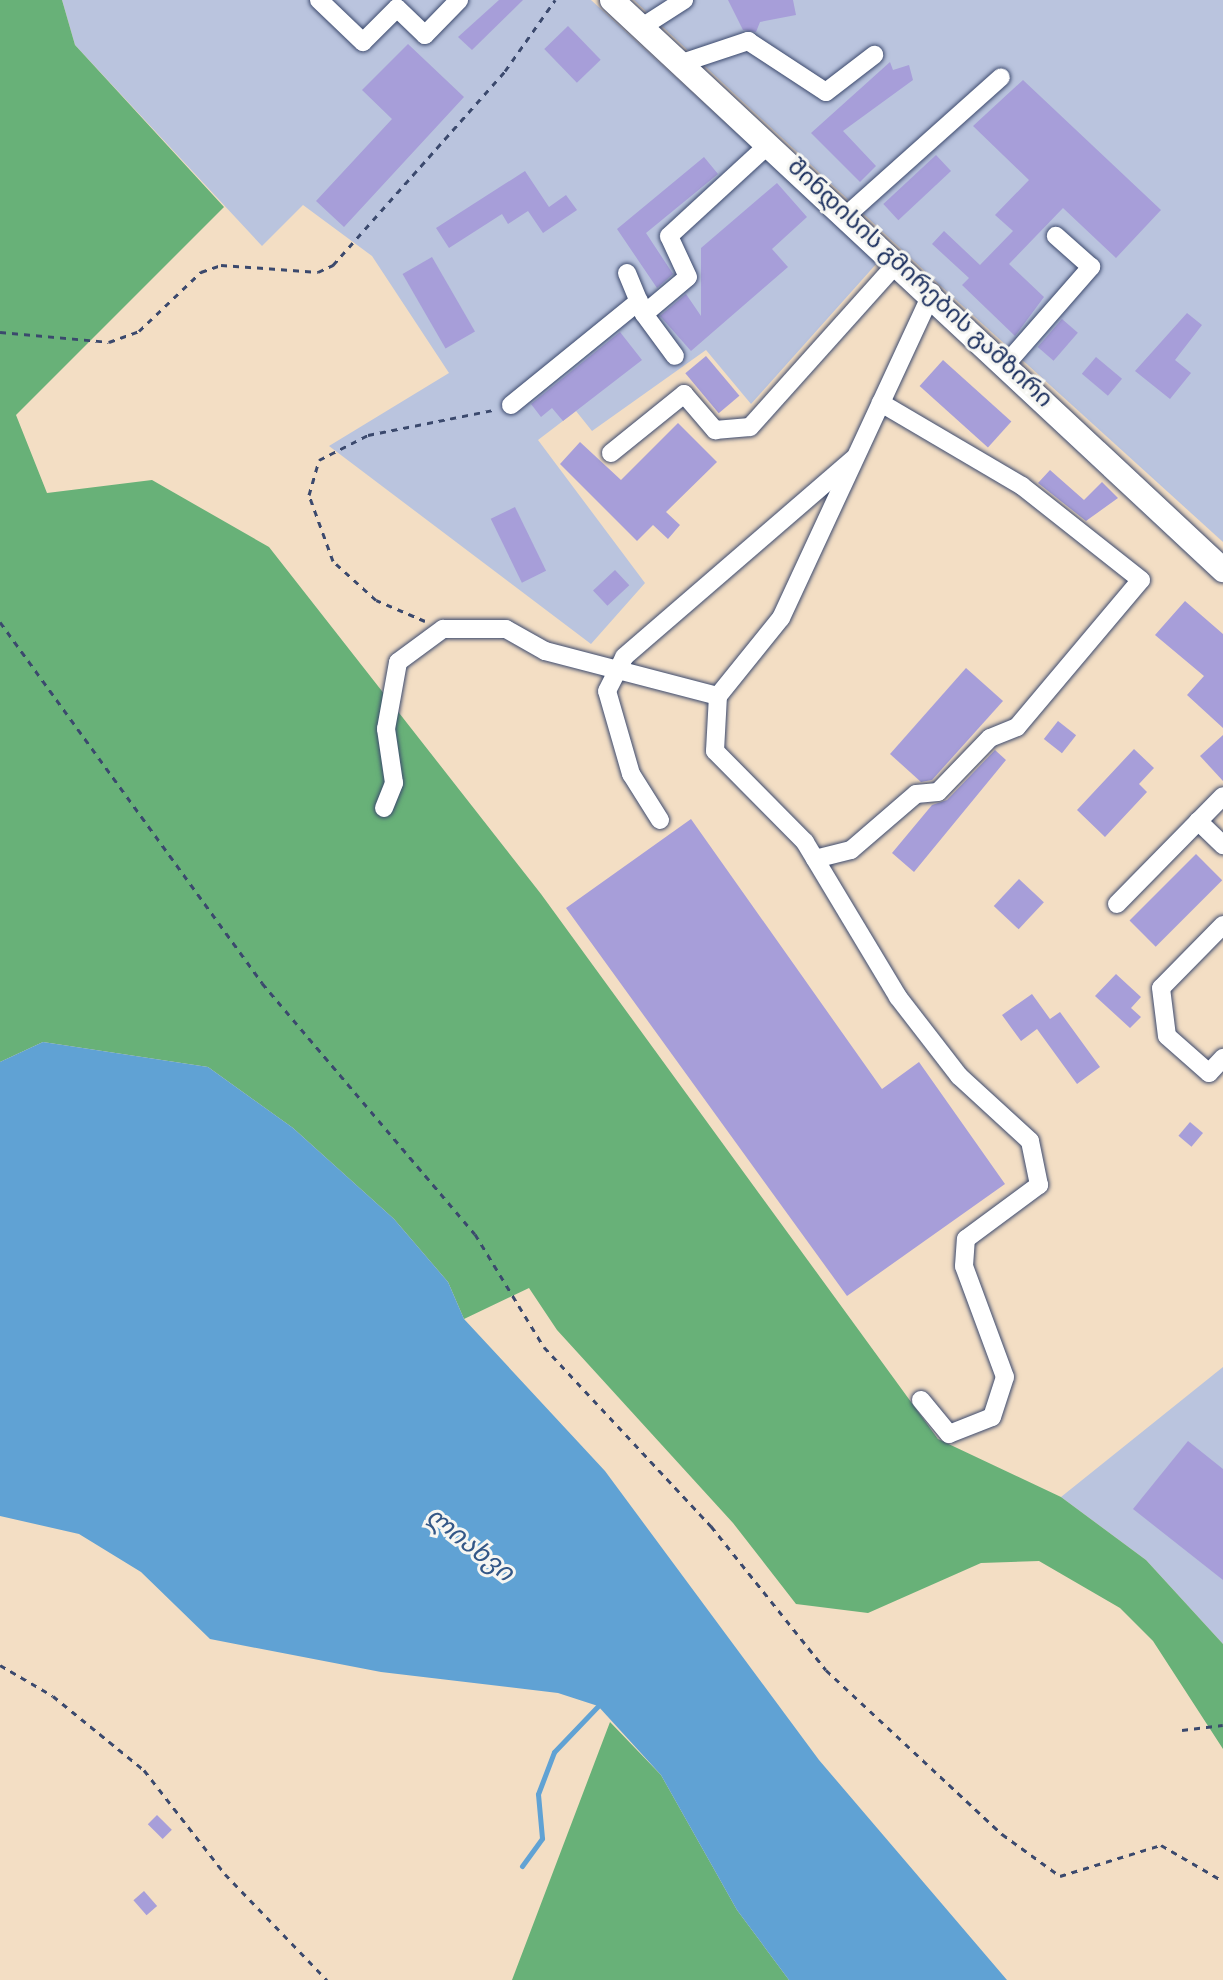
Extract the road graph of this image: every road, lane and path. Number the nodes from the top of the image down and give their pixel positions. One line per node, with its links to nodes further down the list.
1 (319, 0): 2 (lane)
2 (459, 0)
3 (555, 0): 17 (path)
4 (612, 0): 6 (main road, შინდისის გმირების გამზირი)
5 (684, 0): 6 (lane)
6 (642, 27): 8 (main road, შინდისის გმირების გამზირი)
7 (874, 55): 8 (lane)
8 (682, 63): 10 (main road, შინდისის გმირების გამზირი)
9 (1001, 77): 11 (lane)
10 (769, 144): 11 (main road, შინდისის გმირების გამზირი); 16 (lane)
11 (848, 214): 13 (main road, შინდისის გმირების გამზირი)
12 (1056, 236): 19 (lane)
13 (899, 261): 15 (main road, შინდისის გმირების გამზირი); 22 (lane)
14 (627, 273): 16 (lane)
15 (932, 292): 19 (main road, შინდისის გმირების გამზირი); 20 (lane)
16 (641, 308): 18 (lane); 21 (lane)
17 (0, 332)
18 (675, 356)
19 (1007, 363): 24 (main road, შინდისის გმირების გამზირი)
20 (881, 403): 23 (lane); 34 (lane)
21 (511, 405): 26 (path)
22 (611, 453)
23 (858, 455): 27 (lane); 28 (lane)
24 (1223, 570)
25 (0, 622): 43 (path)
26 (443, 629): 27 (lane); 30 (lane)
27 (617, 671): 28 (lane); 31 (lane)
28 (718, 696): 34 (lane)
29 (1223, 796): 32 (lane)
30 (384, 808)
31 (660, 820)
32 (1198, 821): 33 (lane); 35 (lane)
33 (1223, 845)
34 (815, 859): 39 (lane)
35 (1117, 904)
36 (1223, 925): 38 (lane)
37 (1223, 1058): 38 (lane)
38 (1216, 1079)
39 (921, 1400)
40 (0, 1665): 44 (path)
41 (1223, 1725): 42 (path)
42 (1182, 1730)
43 (1223, 1881)
44 (327, 1980)

